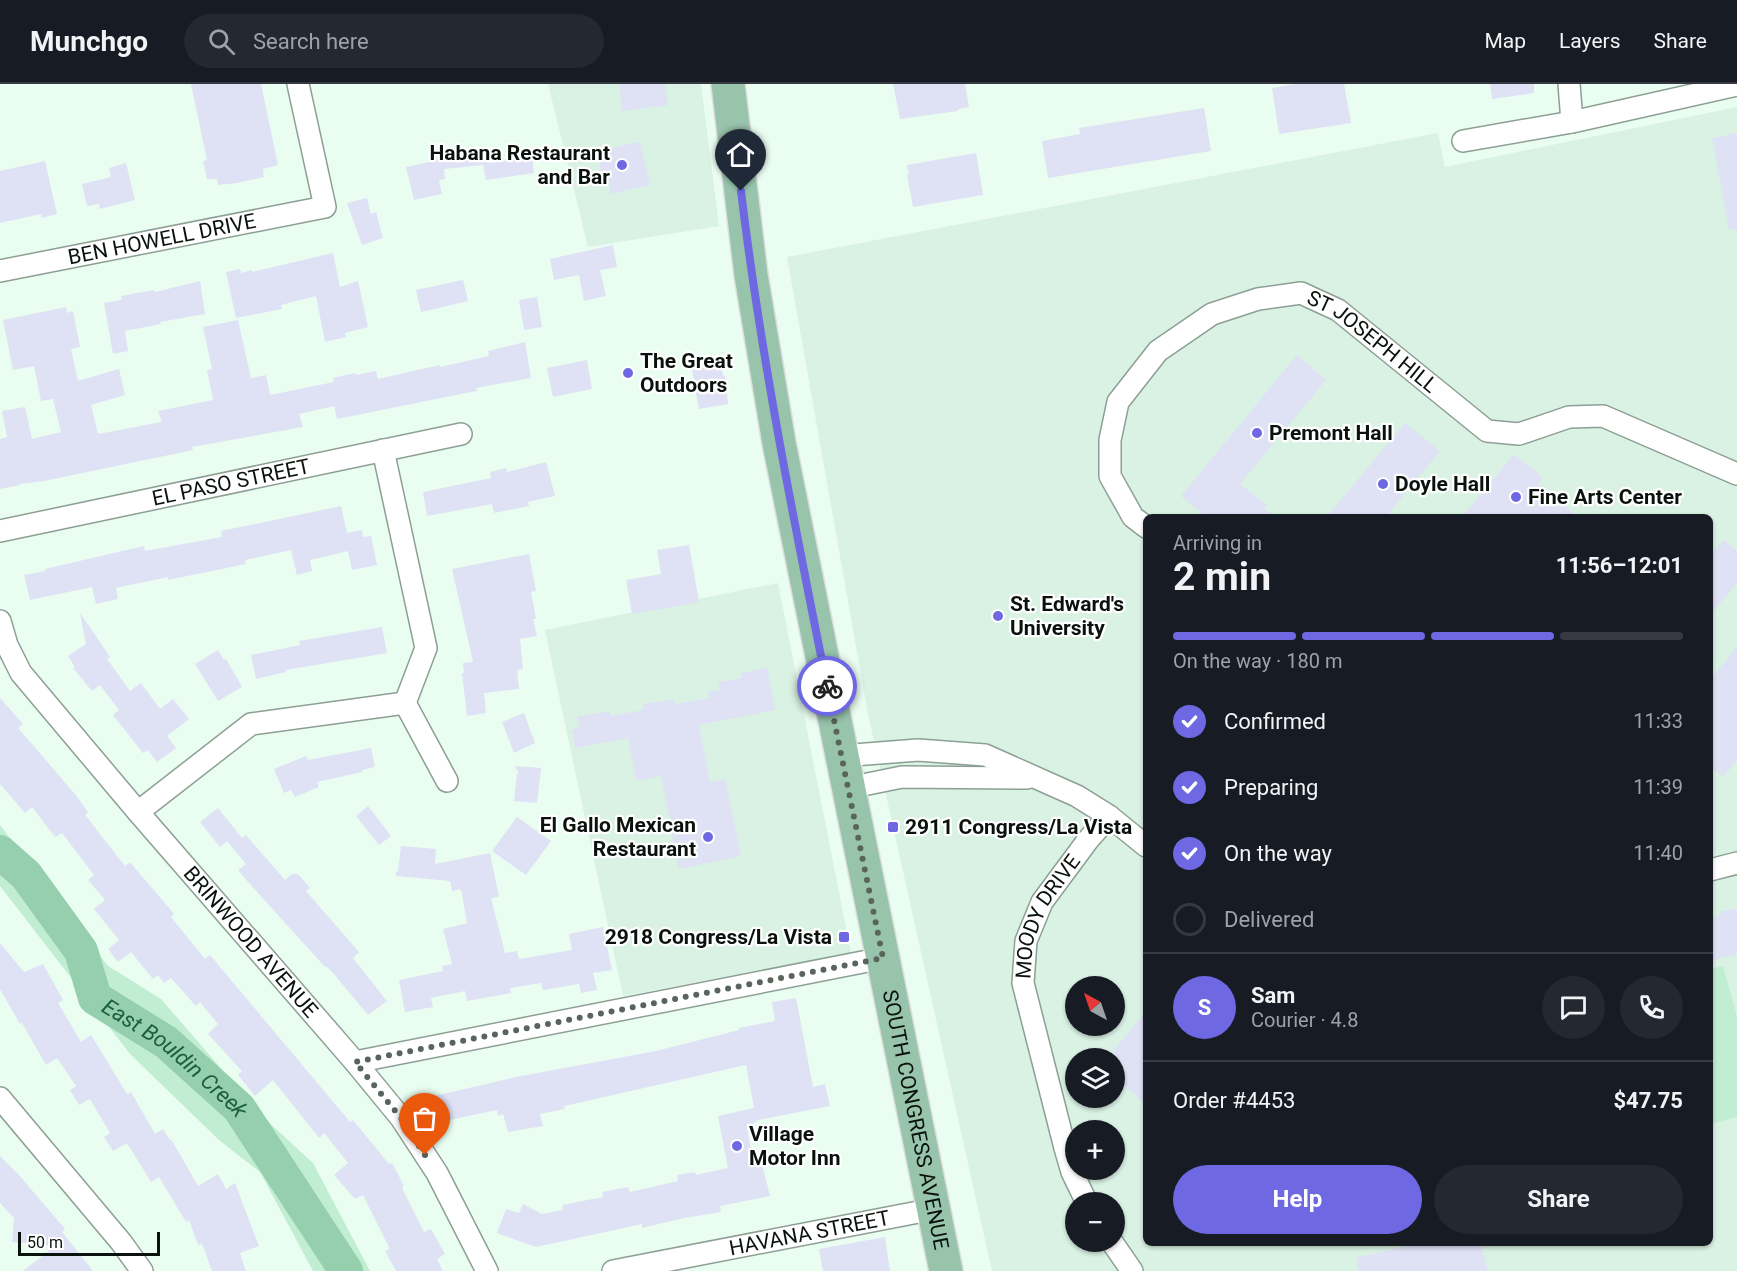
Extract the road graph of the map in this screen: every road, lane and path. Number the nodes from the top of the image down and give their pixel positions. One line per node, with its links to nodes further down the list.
1 (298, 84): 7 (street, BEN HOWELL DRIVE)
2 (728, 84): 15 (main road, SOUTH CONGRESS AVENUE)
3 (1569, 84): 5 (street)
4 (1737, 86): 5 (street)
5 (1572, 122): 6 (street)
6 (1463, 141)
7 (0, 271)
8 (461, 434): 9 (street, EL PASO STREET)
9 (383, 450): 12 (street, EL PASO STREET); 14 (street)
10 (1737, 474): 11 (street, ST JOSEPH HILL)
11 (1143, 525)
12 (0, 531)
13 (0, 621): 19 (street, BRINWOOD AVENUE)
14 (405, 703): 17 (street); 19 (street)
15 (841, 756): 16 (street); 18 (main road, SOUTH CONGRESS AVENUE)
16 (1033, 778): 18 (street); 20 (street)
17 (447, 782)
18 (848, 788): 24 (main road, SOUTH CONGRESS AVENUE)
19 (138, 812): 25 (street, BRINWOOD AVENUE)
20 (1108, 816): 21 (street); 27 (street, MOODY DRIVE)
21 (1143, 844)
22 (1737, 863): 23 (street)
23 (1713, 869)
24 (883, 958): 25 (street); 28 (main road, SOUTH CONGRESS AVENUE)
25 (355, 1062): 31 (street, BRINWOOD AVENUE)
26 (0, 1098): 30 (street)
27 (1082, 1192)
28 (934, 1209): 32 (street, HAVANA STREET); 33 (main road, SOUTH CONGRESS AVENUE)
29 (1119, 1252): 34 (street)
30 (142, 1271)
31 (487, 1271)
32 (613, 1271)
33 (946, 1271)
34 (1132, 1271)

